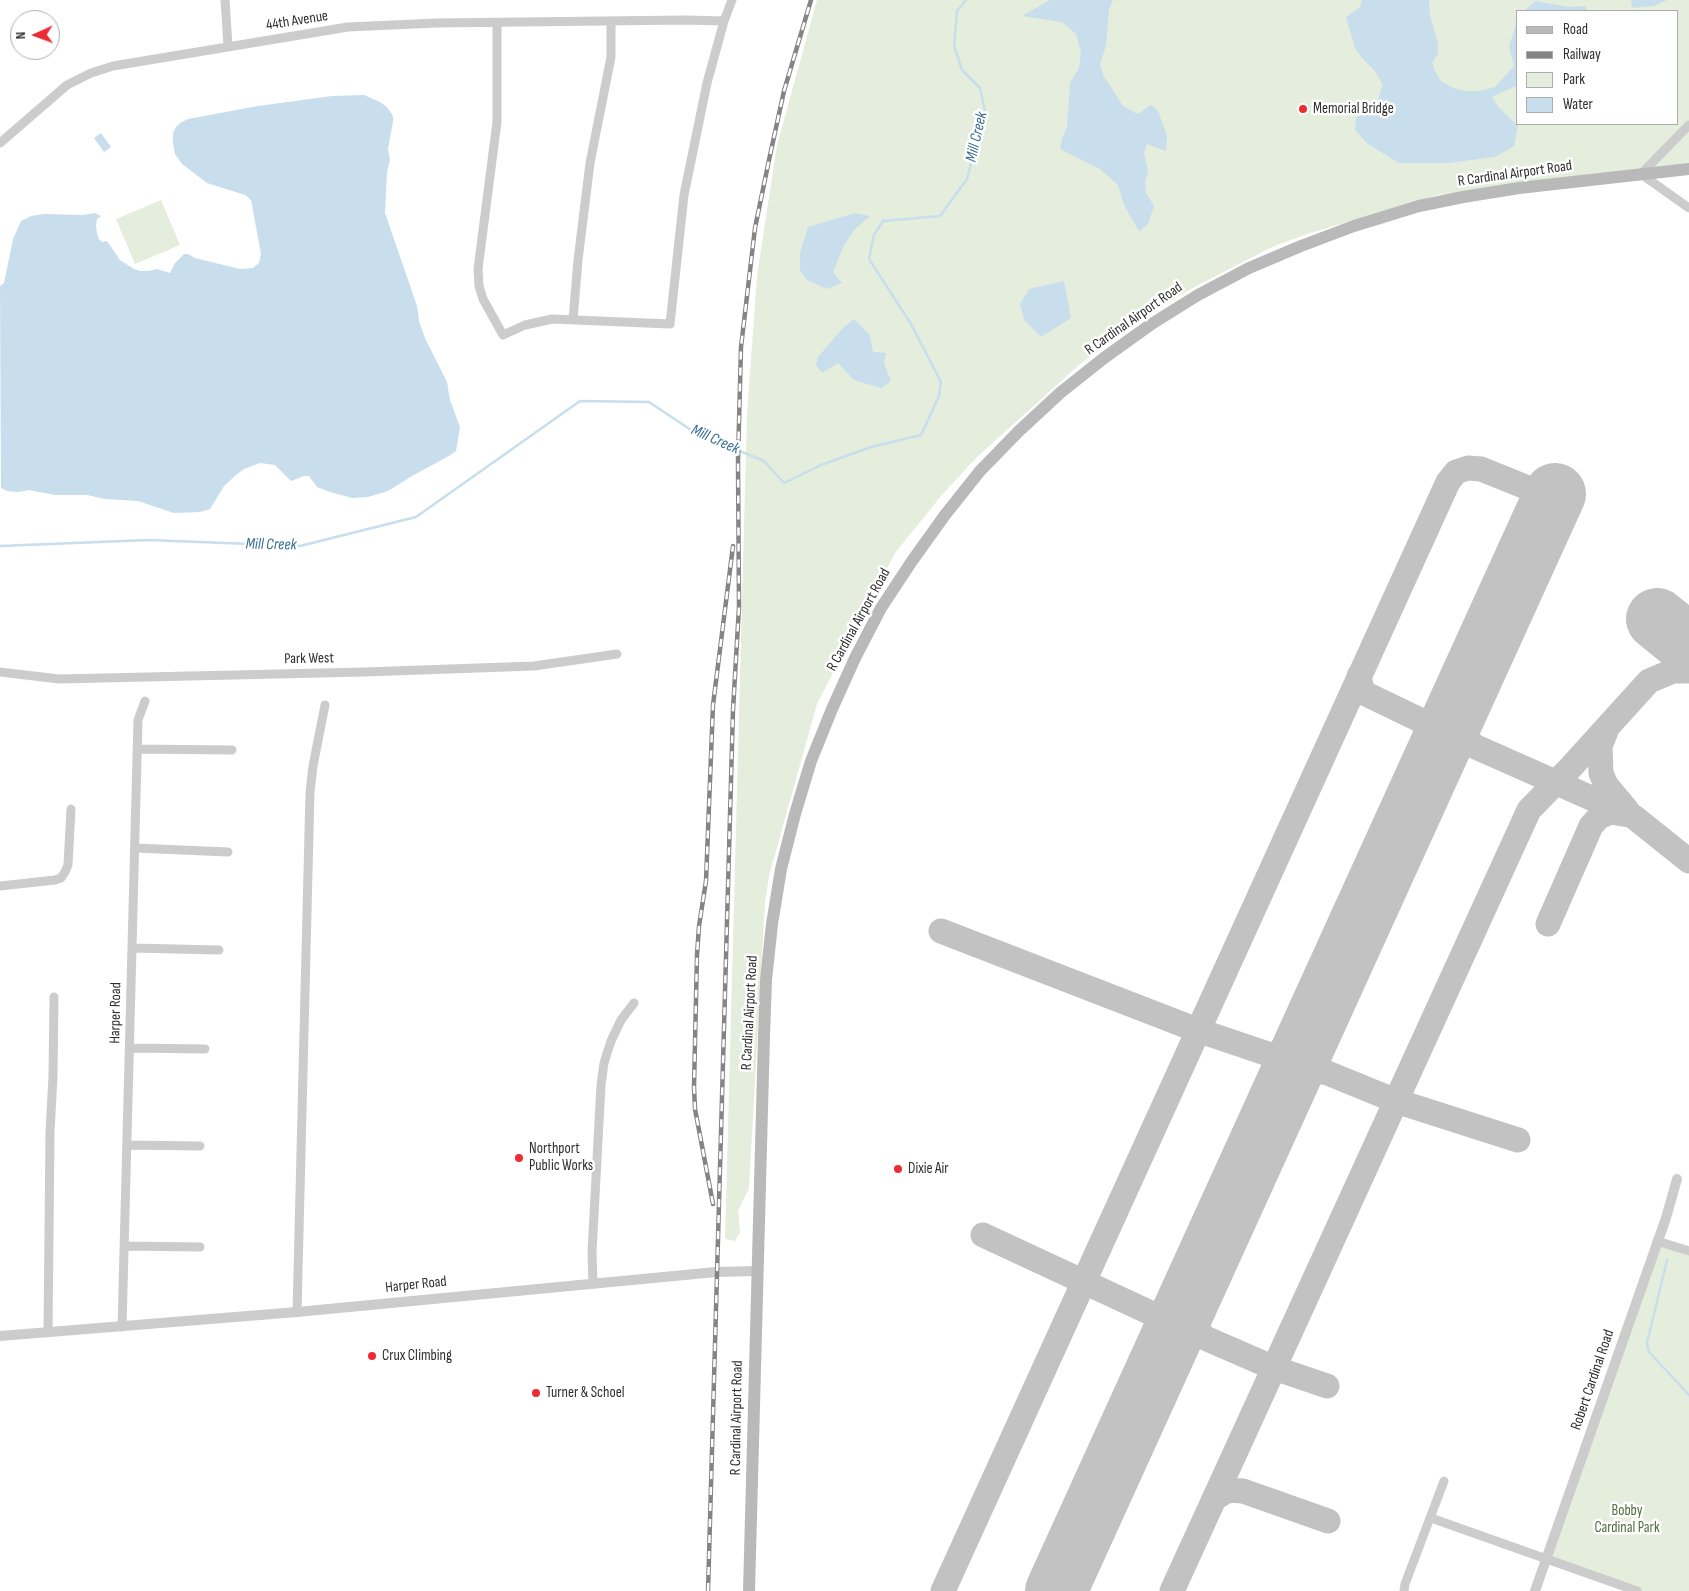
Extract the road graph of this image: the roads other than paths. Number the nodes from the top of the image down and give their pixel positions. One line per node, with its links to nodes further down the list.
1 (225, 0): 6 (street)
2 (732, 0): 3 (street)
3 (724, 21): 4 (street, 44th Avenue); 12 (street)
4 (611, 22): 5 (street, 44th Avenue); 12 (street)
5 (496, 23): 6 (street, 44th Avenue); 12 (street)
6 (228, 46): 8 (street, 44th Avenue)
7 (1689, 125): 10 (street)
8 (0, 143)
9 (1689, 169): 10 (main road, R Cardinal Airport Road)
10 (1641, 174): 11 (street); 36 (main road, R Cardinal Airport Road)
11 (1689, 208)
12 (573, 320)
13 (617, 654): 14 (street, Park West)
14 (0, 672)
15 (145, 701): 17 (street, Harper Road)
16 (325, 705): 38 (street)
17 (138, 749): 18 (street); 20 (street, Harper Road)
18 (232, 750)
19 (71, 809): 22 (street)
20 (135, 848): 21 (street); 23 (street, Harper Road)
21 (228, 852)
22 (0, 886)
23 (132, 948): 24 (street); 27 (street, Harper Road)
24 (219, 950)
25 (54, 997): 40 (street)
26 (634, 1003): 37 (street)
27 (130, 1048): 28 (street); 29 (street, Harper Road)
28 (205, 1049)
29 (128, 1145): 30 (street); 33 (street, Harper Road)
30 (200, 1146)
31 (1677, 1179): 32 (street, Robert Cardinal Road)
32 (1657, 1241): 35 (street); 44 (street, Robert Cardinal Road)
33 (124, 1246): 34 (street); 39 (street, Harper Road)
34 (200, 1248)
35 (1689, 1251)
36 (757, 1271): 37 (street, Harper Road); 45 (main road, R Cardinal Airport Road)
37 (593, 1284): 38 (street, Harper Road)
38 (296, 1312): 39 (street, Harper Road)
39 (122, 1327): 40 (street, Harper Road)
40 (48, 1332): 41 (street, Harper Road)
41 (0, 1336)
42 (1444, 1481): 43 (street)
43 (1431, 1518): 44 (street); 46 (street)
44 (1546, 1558): 47 (street, Robert Cardinal Road); 48 (street)
45 (749, 1591)
46 (1404, 1591)
47 (1535, 1591)
48 (1637, 1591)

